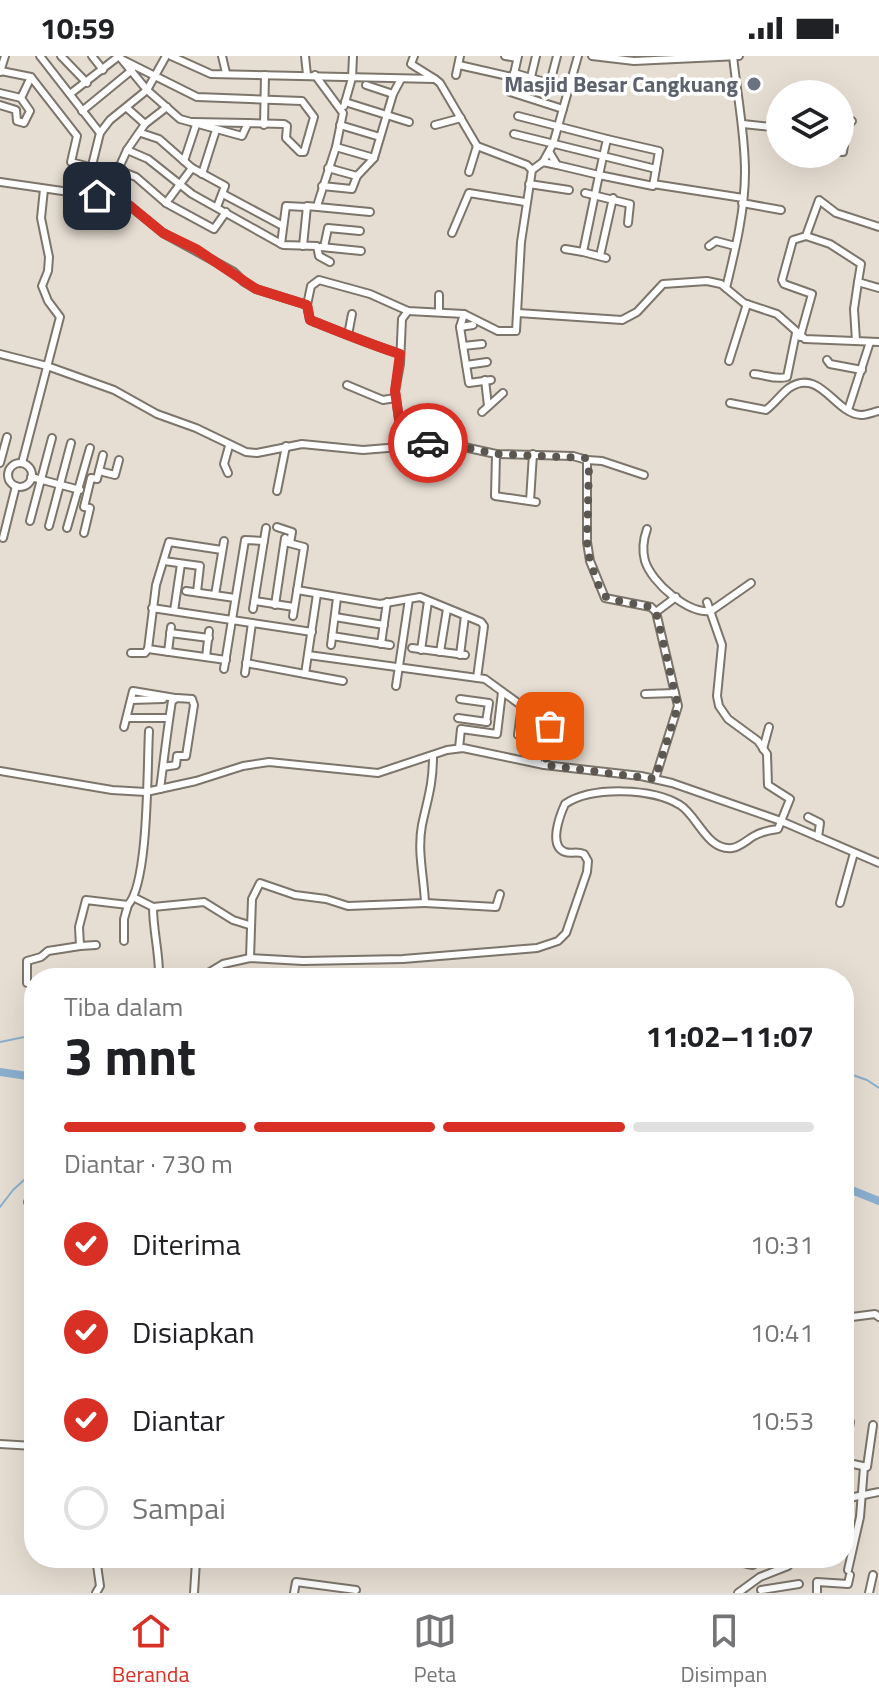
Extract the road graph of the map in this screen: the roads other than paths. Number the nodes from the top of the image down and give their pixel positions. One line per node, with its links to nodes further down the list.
1 (5, 56): 24 (street)
2 (40, 56): 33 (street)
3 (61, 56): 21 (street)
4 (92, 56): 22 (street)
5 (168, 56): 25 (street); 26 (street)
6 (222, 56): 25 (street)
7 (305, 56): 28 (street)
8 (353, 56): 34 (street)
9 (414, 56): 36 (street)
10 (460, 56): 20 (street)
11 (505, 56): 17 (street)
12 (536, 56): 32 (street)
13 (557, 56): 38 (street)
14 (578, 56): 40 (street)
15 (592, 56): 18 (street)
16 (735, 56): 18 (street); 62 (street)
17 (518, 57): 30 (street)
18 (634, 59)
19 (123, 60): 22 (street); 23 (street); 26 (street)
20 (459, 65): 29 (street); 30 (street)
21 (73, 68): 33 (street); 37 (street)
22 (103, 70): 37 (street)
23 (132, 70): 41 (street); 53 (street)
24 (0, 72): 31 (street)
25 (226, 73): 27 (street)
26 (156, 75): 41 (street); 46 (street)
27 (265, 75): 28 (street); 46 (street)
28 (311, 75): 34 (street); 54 (street)
29 (456, 75)
30 (513, 75): 32 (street); 51 (street)
31 (31, 77): 45 (street); 52 (street)
32 (531, 77): 38 (street)
33 (57, 78): 44 (street)
34 (352, 78): 35 (street); 47 (street)
35 (401, 79): 36 (street); 43 (street)
36 (435, 79): 57 (street)
37 (87, 83): 44 (street)
38 (550, 83): 40 (street)
39 (366, 85): 43 (street)
40 (568, 89): 51 (street)
41 (147, 90): 49 (street); 50 (street)
42 (0, 93): 45 (street)
43 (393, 94): 55 (street)
44 (71, 96): 52 (street); 53 (street)
45 (21, 98): 48 (street)
46 (265, 99): 63 (street); 63 (street)
47 (345, 102): 54 (street); 55 (street)
48 (0, 105)
49 (167, 107): 60 (street); 61 (street)
50 (127, 108): 60 (street); 69 (street)
51 (563, 109): 67 (street)
52 (58, 111): 84 (street)
53 (82, 111): 69 (street)
54 (343, 113): 64 (street)
55 (388, 115): 58 (street); 72 (street)
56 (518, 116): 67 (street)
57 (461, 118): 65 (street); 75 (street)
58 (409, 122)
59 (248, 123): 61 (street); 63 (street); 68 (street)
60 (145, 124): 70 (street)
61 (194, 124): 68 (street); 81 (street)
62 (743, 124): 66 (street); 105 (street)
63 (264, 125)
64 (340, 125): 72 (street); 76 (street)
65 (435, 125)
66 (766, 126)
67 (558, 127): 73 (street); 74 (street)
68 (216, 130): 90 (street)
69 (100, 133): 84 (street)
70 (141, 133): 77 (street); 81 (street)
71 (514, 134): 74 (street)
72 (380, 137): 80 (street)
73 (607, 139): 79 (street); 87 (street)
74 (553, 144): 78 (street); 79 (street)
75 (477, 146): 88 (street); 89 (street)
76 (336, 147): 80 (street); 86 (street)
77 (127, 150): 96 (street); 107 (street)
78 (550, 153): 82 (street); 83 (street)
79 (602, 157): 87 (street); 91 (street)
80 (374, 158): 92 (street)
81 (184, 161): 85 (street)
82 (543, 162): 83 (street); 88 (street)
83 (557, 165): 91 (street)
84 (93, 168): 101 (street)
85 (192, 168): 90 (street); 96 (street)
86 (328, 168): 92 (street); 97 (street)
87 (656, 169): 95 (street)
88 (532, 170): 94 (street)
89 (469, 172)
90 (202, 174): 102 (street)
91 (599, 175): 95 (street); 103 (street)
92 (357, 176): 97 (street)
93 (0, 182): 98 (street)
94 (529, 184): 99 (street); 106 (street)
95 (653, 184): 105 (street)
96 (179, 186): 107 (street); 109 (street)
97 (322, 186): 108 (street)
98 (44, 189): 101 (street); 157 (street)
99 (569, 190)
100 (585, 193): 103 (street)
101 (85, 194): 136 (street)
102 (223, 194): 109 (street); 116 (street)
103 (595, 195): 104 (street); 129 (street)
104 (613, 198): 115 (street); 129 (street)
105 (742, 201): 112 (street); 124 (street)
106 (525, 202): 119 (street); 139 (street)
107 (166, 203): 113 (street)
108 (317, 206): 110 (street); 111 (street)
109 (217, 207): 113 (street)
110 (306, 207): 116 (street); 122 (street)
111 (353, 210): 114 (street); 118 (street)
112 (781, 210)
113 (226, 212): 121 (street)
114 (370, 212)
115 (628, 223)
116 (283, 226): 121 (street)
117 (879, 227): 120 (street)
118 (353, 230): 125 (street); 126 (street)
119 (452, 233)
120 (806, 236): 131 (street); 145 (street)
121 (281, 244): 122 (street)
122 (303, 246): 125 (street)
123 (709, 246): 124 (street)
124 (735, 246): 132 (street)
125 (320, 247): 126 (street); 130 (street)
126 (346, 249): 128 (street)
127 (565, 249): 129 (street)
128 (361, 251)
129 (583, 252)
130 (330, 262)
131 (858, 282): 133 (street); 146 (street)
132 (726, 288): 135 (street); 139 (street)
133 (879, 288)
134 (439, 295): 138 (street)
135 (747, 304): 145 (street); 154 (street)
136 (307, 305): 137 (street); 144 (street)
137 (408, 311): 138 (street); 152 (street)
138 (439, 311): 141 (street)
139 (518, 313): 141 (street)
140 (352, 314): 144 (street)
141 (464, 314): 143 (street)
142 (473, 325): 143 (street)
143 (460, 327): 150 (street)
144 (348, 335): 152 (street)
145 (798, 335): 146 (street); 160 (street)
146 (856, 341): 147 (street)
147 (870, 342): 148 (street); 158 (street)
148 (879, 342)
149 (482, 344): 150 (street)
150 (463, 346): 156 (street)
151 (0, 354): 157 (street)
152 (400, 354): 164 (street)
153 (827, 360): 158 (street)
154 (729, 361)
155 (487, 362): 156 (street)
156 (466, 365): 166 (street)
157 (49, 367): 174 (street); 183 (street)
158 (862, 370): 167 (street)
159 (810, 372): 161 (street)
160 (754, 374)
161 (810, 384): 165 (street); 167 (street)
162 (347, 385): 164 (street)
163 (503, 393): 166 (street)
164 (395, 398): 176 (street)
165 (730, 403)
166 (488, 406): 169 (street)
167 (848, 410): 168 (street)
168 (879, 411)
169 (482, 412)
170 (7, 437): 184 (street)
171 (52, 438): 191 (street)
172 (71, 443): 192 (street)
173 (425, 443): 176 (street); 178 (street); 186 (street)
174 (229, 446): 175 (street); 188 (street)
175 (286, 446): 176 (street); 195 (street)
176 (400, 447)
177 (90, 448): 194 (street)
178 (496, 454): 179 (street); 179 (street)
179 (533, 454): 182 (street)
180 (103, 455): 187 (street)
181 (119, 460): 187 (street)
182 (587, 460): 189 (street); 230 (street)
183 (22, 463): 185 (street); 190 (street)
184 (0, 466): 185 (street)
185 (9, 470): 193 (street)
186 (421, 470)
187 (99, 471): 196 (street)
188 (228, 473)
189 (644, 475)
190 (31, 477): 191 (street); 193 (street)
191 (41, 480): 192 (street); 197 (street)
192 (60, 485): 194 (street); 198 (street)
193 (16, 486): 204 (street)
194 (78, 489): 196 (street); 200 (street)
195 (277, 491)
196 (87, 492): 203 (street)
197 (30, 521)
198 (49, 526)
199 (277, 527): 207 (street)
200 (67, 528)
201 (266, 528): 206 (street)
202 (647, 529): 217 (street)
203 (84, 533)
204 (3, 538)
205 (224, 541): 208 (street)
206 (264, 541): 218 (street); 224 (street)
207 (287, 541): 212 (street); 224 (street)
208 (222, 550): 209 (street); 216 (street)
209 (164, 561): 210 (street); 226 (street)
210 (181, 564): 214 (street); 228 (street)
211 (751, 583): 229 (street)
212 (297, 590): 215 (street); 225 (street)
213 (186, 591): 214 (street)
214 (197, 592): 216 (street)
215 (317, 594): 219 (street); 237 (street)
216 (215, 595): 218 (street)
217 (676, 597): 229 (street); 230 (street)
218 (235, 598): 234 (street)
219 (337, 598): 222 (street); 233 (street)
220 (409, 599): 221 (street); 222 (street); 252 (street)
221 (428, 601): 227 (street); 244 (street)
222 (387, 602): 236 (street)
223 (707, 602): 229 (street)
224 (275, 605): 225 (street)
225 (294, 607): 231 (street)
226 (152, 608): 228 (street); 243 (street)
227 (447, 609): 232 (street); 246 (street)
228 (174, 611): 234 (street)
229 (711, 611): 277 (street)
230 (656, 612): 260 (street)
231 (293, 616)
232 (465, 616): 246 (street); 256 (street)
233 (335, 617): 236 (street); 238 (street)
234 (232, 620): 235 (street); 250 (street)
235 (252, 623): 237 (street); 251 (street)
236 (384, 625): 239 (street)
237 (312, 632): 248 (street)
238 (332, 636): 239 (street); 240 (street)
239 (381, 644): 241 (street)
240 (331, 645)
241 (390, 645)
242 (412, 648): 244 (street)
243 (148, 649): 245 (street); 247 (street)
244 (421, 650): 246 (street)
245 (168, 652): 249 (street); 249 (street)
246 (440, 652)
247 (131, 653)
248 (308, 655): 252 (street); 255 (street)
249 (206, 657): 250 (street)
250 (226, 660): 253 (street)
251 (246, 663): 254 (street); 255 (street)
252 (399, 668): 256 (street); 258 (street)
253 (224, 669)
254 (245, 673)
255 (305, 674): 257 (street)
256 (477, 678): 259 (street)
257 (343, 681)
258 (396, 686)
259 (502, 692): 265 (street); 271 (street)
260 (675, 693): 261 (street); 283 (street)
261 (645, 694)
262 (174, 699): 266 (street); 267 (street); 280 (street)
263 (460, 699): 264 (street)
264 (480, 702): 269 (street); 270 (street)
265 (522, 705): 275 (street); 279 (street)
266 (127, 718): 267 (street); 272 (street)
267 (169, 718): 280 (street)
268 (458, 718): 269 (street)
269 (478, 721): 270 (street)
270 (486, 722): 271 (street)
271 (498, 723): 276 (street)
272 (124, 727)
273 (769, 727): 277 (street)
274 (149, 731): 285 (street)
275 (518, 735)
276 (459, 748): 278 (street); 279 (street)
277 (763, 749): 288 (street)
278 (433, 755): 284 (street); 294 (street)
279 (540, 764): 282 (street)
280 (163, 767): 284 (street)
281 (0, 771): 285 (street)
282 (614, 772): 283 (street); 286 (street)
283 (655, 779): 288 (street)
284 (160, 789): 285 (street)
285 (146, 792): 293 (street)
286 (612, 792): 288 (street); 302 (street)
287 (808, 817): 289 (street)
288 (781, 821): 289 (street)
289 (818, 837): 290 (street)
290 (854, 853): 291 (street); 295 (street)
291 (879, 863)
292 (500, 894): 294 (street)
293 (135, 898): 296 (street); 297 (street)
294 (425, 903): 298 (street)
295 (840, 903)
296 (128, 905): 299 (street); 301 (street)
297 (153, 907): 298 (street); 304 (street)
298 (249, 925): 302 (street)
299 (124, 941)
300 (96, 945): 301 (street)
301 (80, 946): 303 (street)
302 (250, 958): 305 (street)
303 (27, 968)
304 (159, 968)
305 (216, 968)
306 (854, 1317): 307 (street)
307 (879, 1317)
308 (873, 1425): 312 (street)
309 (0, 1444): 310 (street)
310 (24, 1445)
311 (854, 1462): 312 (street)
312 (864, 1467): 314 (street)
313 (879, 1492): 314 (street)
314 (862, 1496): 315 (street); 316 (street)
315 (854, 1497)
316 (854, 1539)
317 (97, 1568): 328 (street)
318 (196, 1568): 329 (street)
319 (752, 1568): 323 (street)
320 (783, 1568): 323 (street)
321 (850, 1568): 325 (street)
322 (873, 1575): 334 (street)
323 (758, 1579): 327 (street); 331 (street)
324 (799, 1584): 327 (street)
325 (848, 1584): 332 (street); 333 (street)
326 (357, 1589): 330 (street)
327 (762, 1591)
328 (96, 1593)
329 (194, 1593)
330 (294, 1593)
331 (738, 1593)
332 (817, 1593)
333 (846, 1593)
334 (869, 1593)

